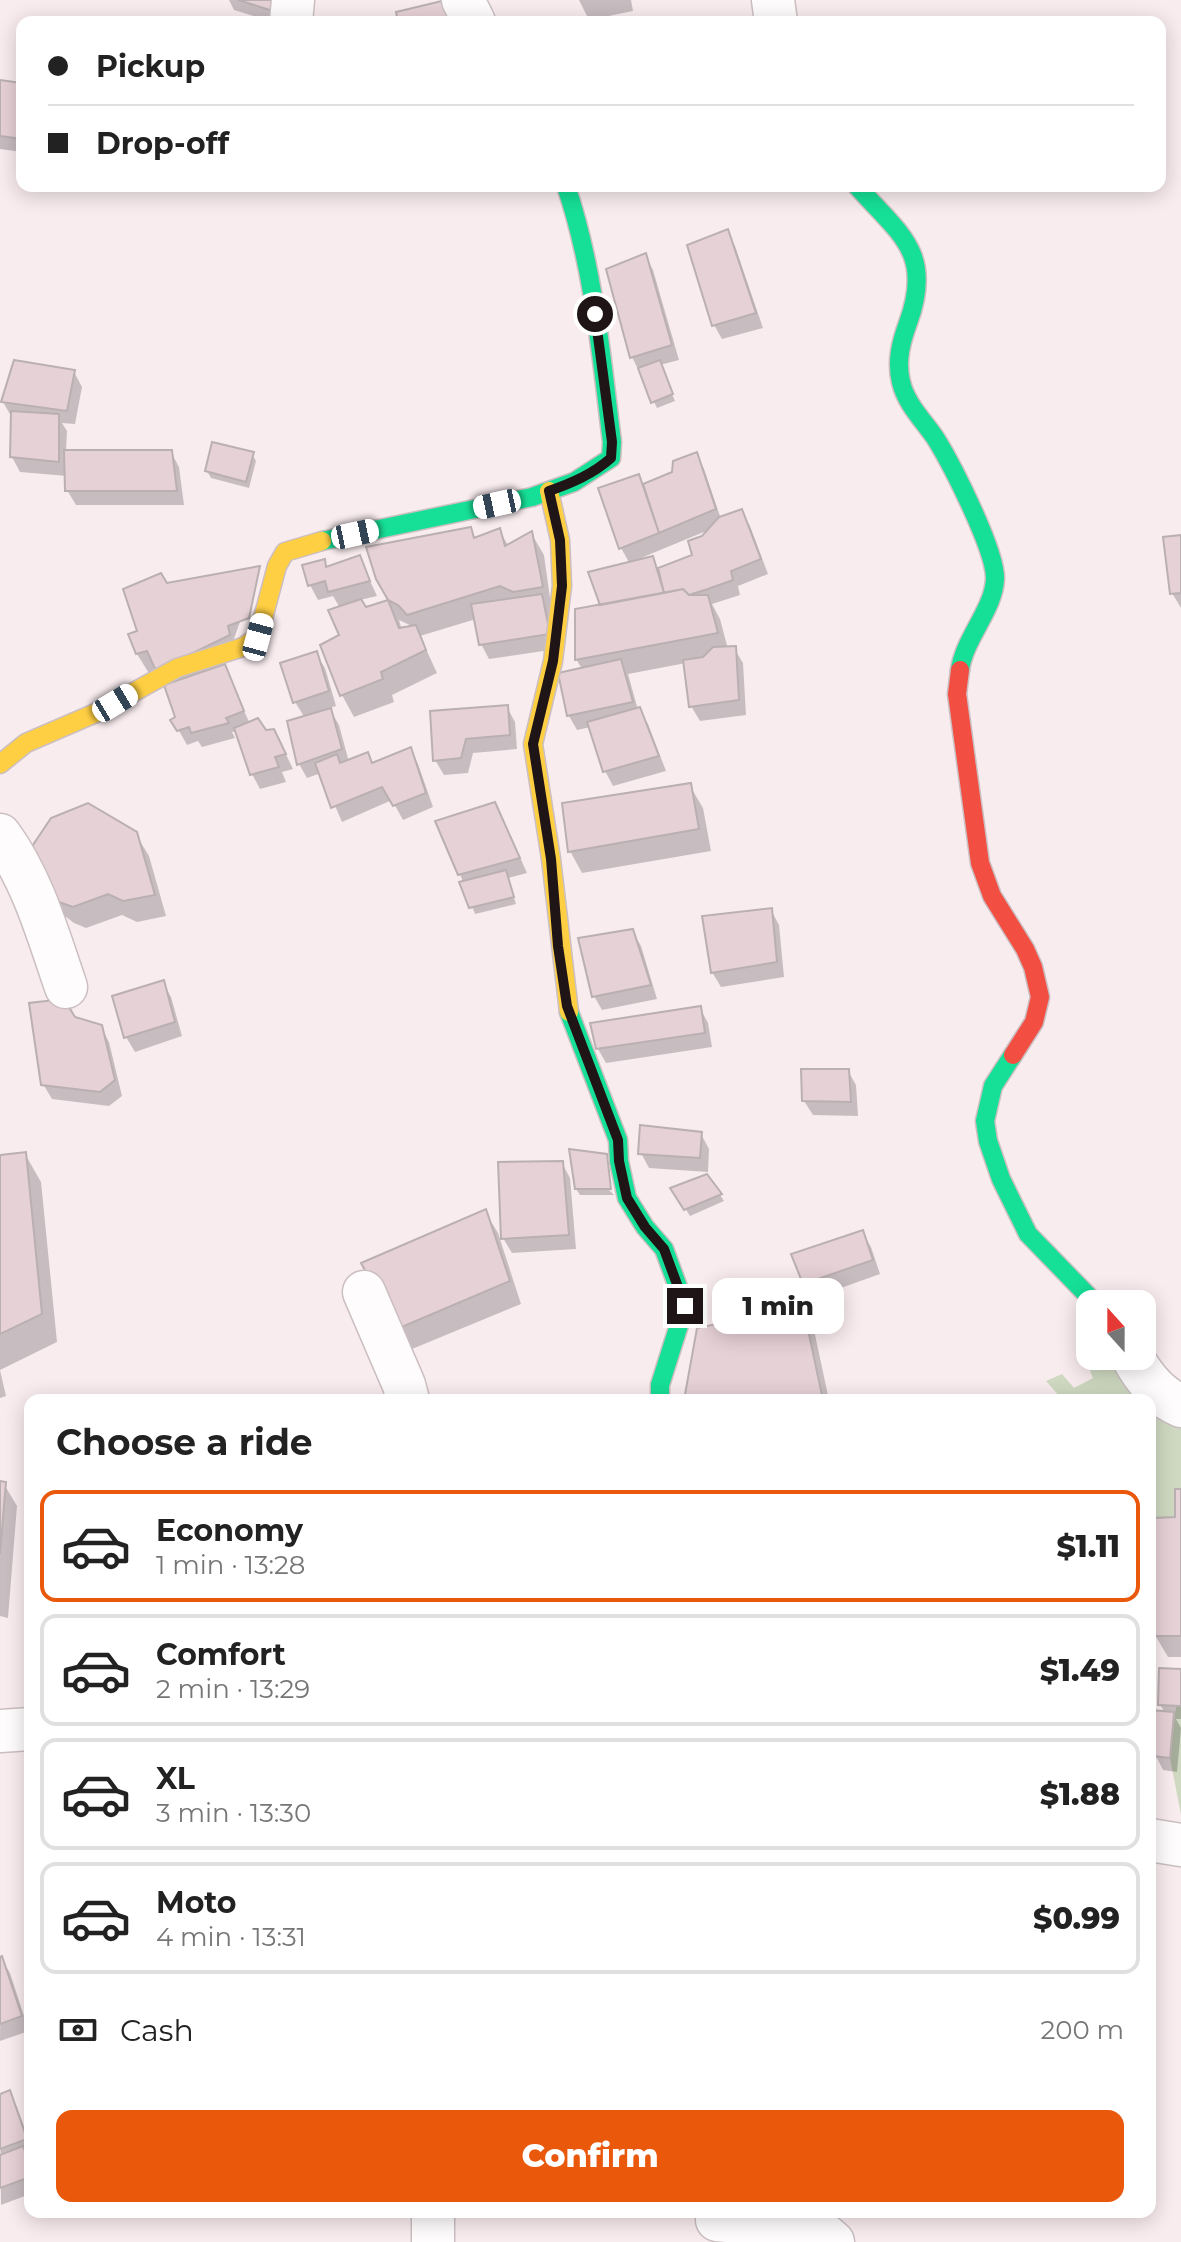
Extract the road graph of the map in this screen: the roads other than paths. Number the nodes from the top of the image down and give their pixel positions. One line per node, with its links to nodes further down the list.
1 (568, 192): 3 (street)
2 (862, 192): 7 (street)
3 (549, 491): 4 (street); 11 (street)
4 (0, 764)
5 (0, 835): 6 (street)
6 (66, 987)
7 (1082, 1290)
8 (364, 1292): 10 (street)
9 (1141, 1370): 12 (street)
10 (406, 1394)
11 (660, 1394)
12 (1181, 1406)
13 (24, 1729): 14 (street)
14 (0, 1731)
15 (1156, 1841): 16 (street)
16 (1181, 1845)
17 (433, 2218): 19 (street)
18 (717, 2220): 20 (street)
19 (433, 2242)
20 (833, 2242)

